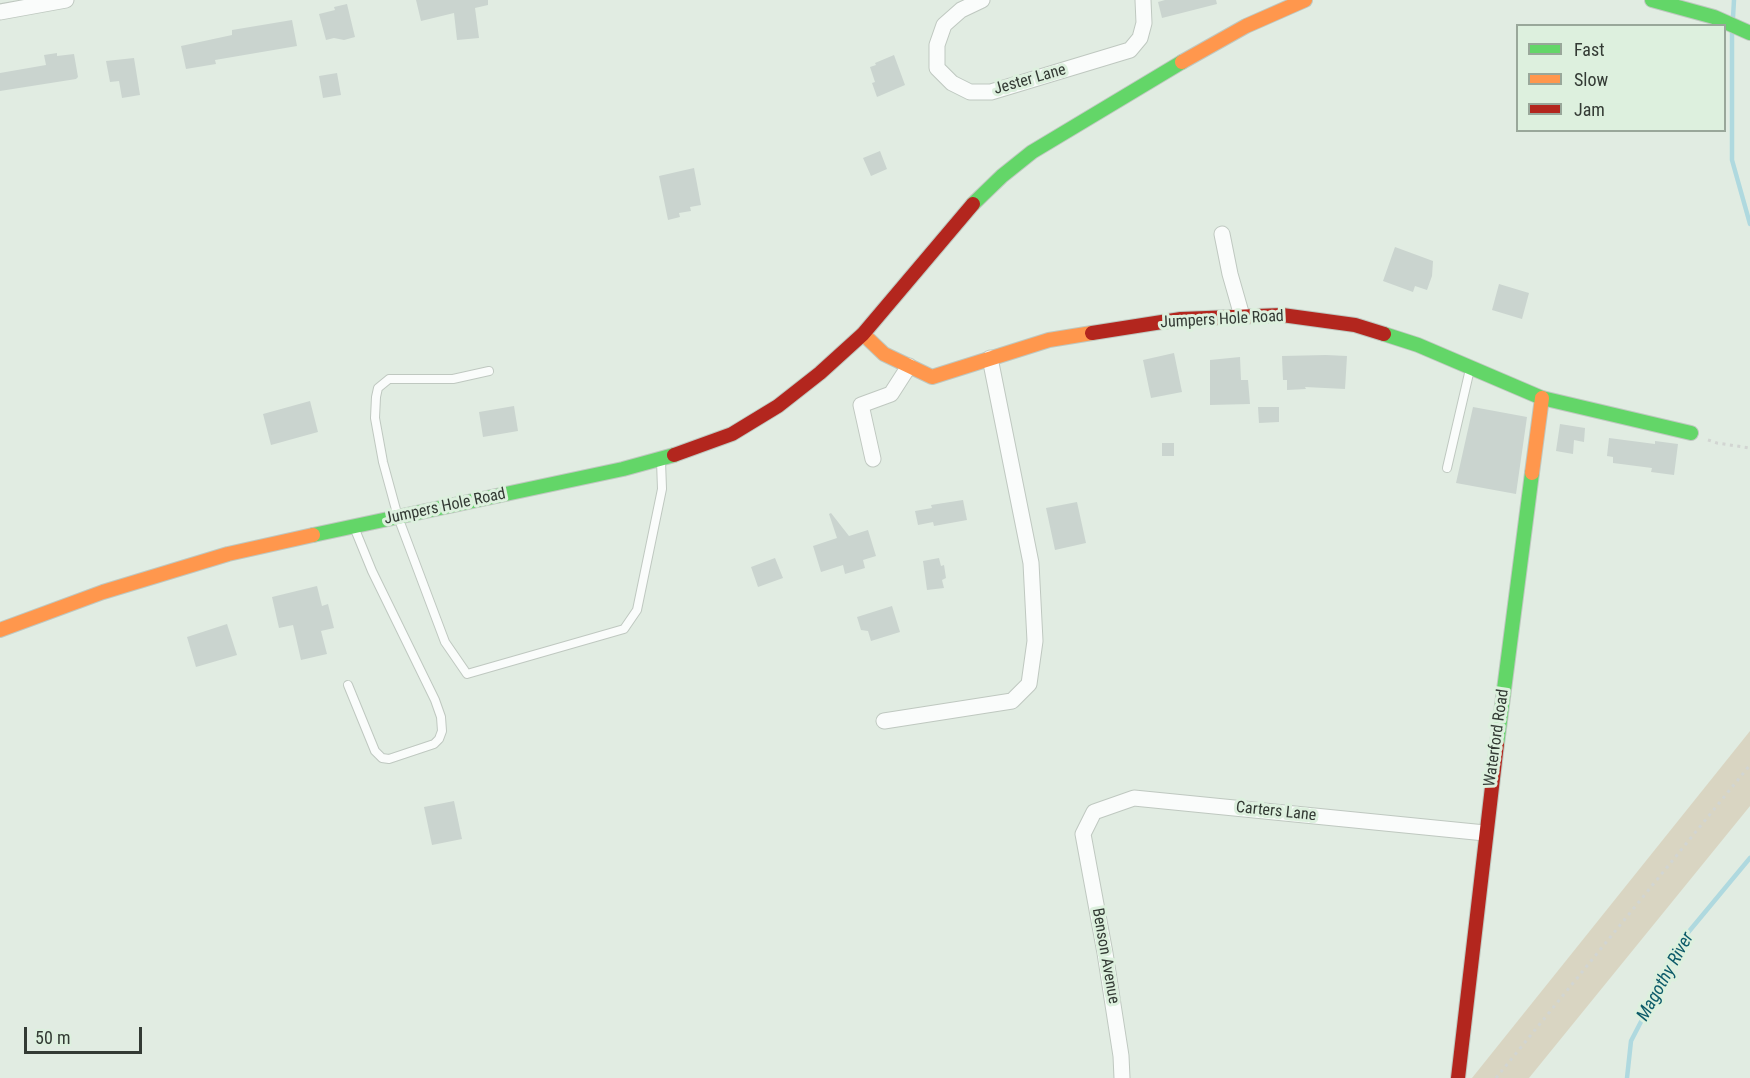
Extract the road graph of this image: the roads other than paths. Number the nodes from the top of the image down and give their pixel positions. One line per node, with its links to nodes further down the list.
1 (66, 0): 6 (street)
2 (982, 0): 3 (street, Jester Lane)
3 (1143, 0)
4 (1305, 0): 10 (main road, Jumpers Hole Road)
5 (1652, 0): 7 (main road)
6 (0, 12)
7 (1750, 33)
8 (1222, 234): 9 (street)
9 (1242, 316): 11 (main road, Jumpers Hole Road); 13 (main road, Jumpers Hole Road)
10 (863, 333): 12 (main road, Jumpers Hole Road); 17 (main road, Jumpers Hole Road)
11 (990, 358): 12 (main road, Jumpers Hole Road); 24 (street)
12 (909, 366): 18 (street)
13 (1471, 368): 15 (main road, Jumpers Hole Road); 19 (lane)
14 (489, 371): 20 (lane)
15 (1542, 398): 16 (main road, Jumpers Hole Road); 25 (main road, Waterford Road)
16 (1691, 433)
17 (661, 459): 20 (main road, Jumpers Hole Road); 20 (lane)
18 (873, 459)
19 (1447, 468)
20 (398, 517): 21 (main road, Jumpers Hole Road)
21 (353, 526): 22 (main road, Jumpers Hole Road); 23 (lane)
22 (0, 630)
23 (348, 685)
24 (885, 721)
25 (1485, 833): 26 (street, Carters Lane); 28 (main road, Waterford Road)
26 (1083, 834): 27 (street, Benson Avenue)
27 (1122, 1078)
28 (1458, 1078)

